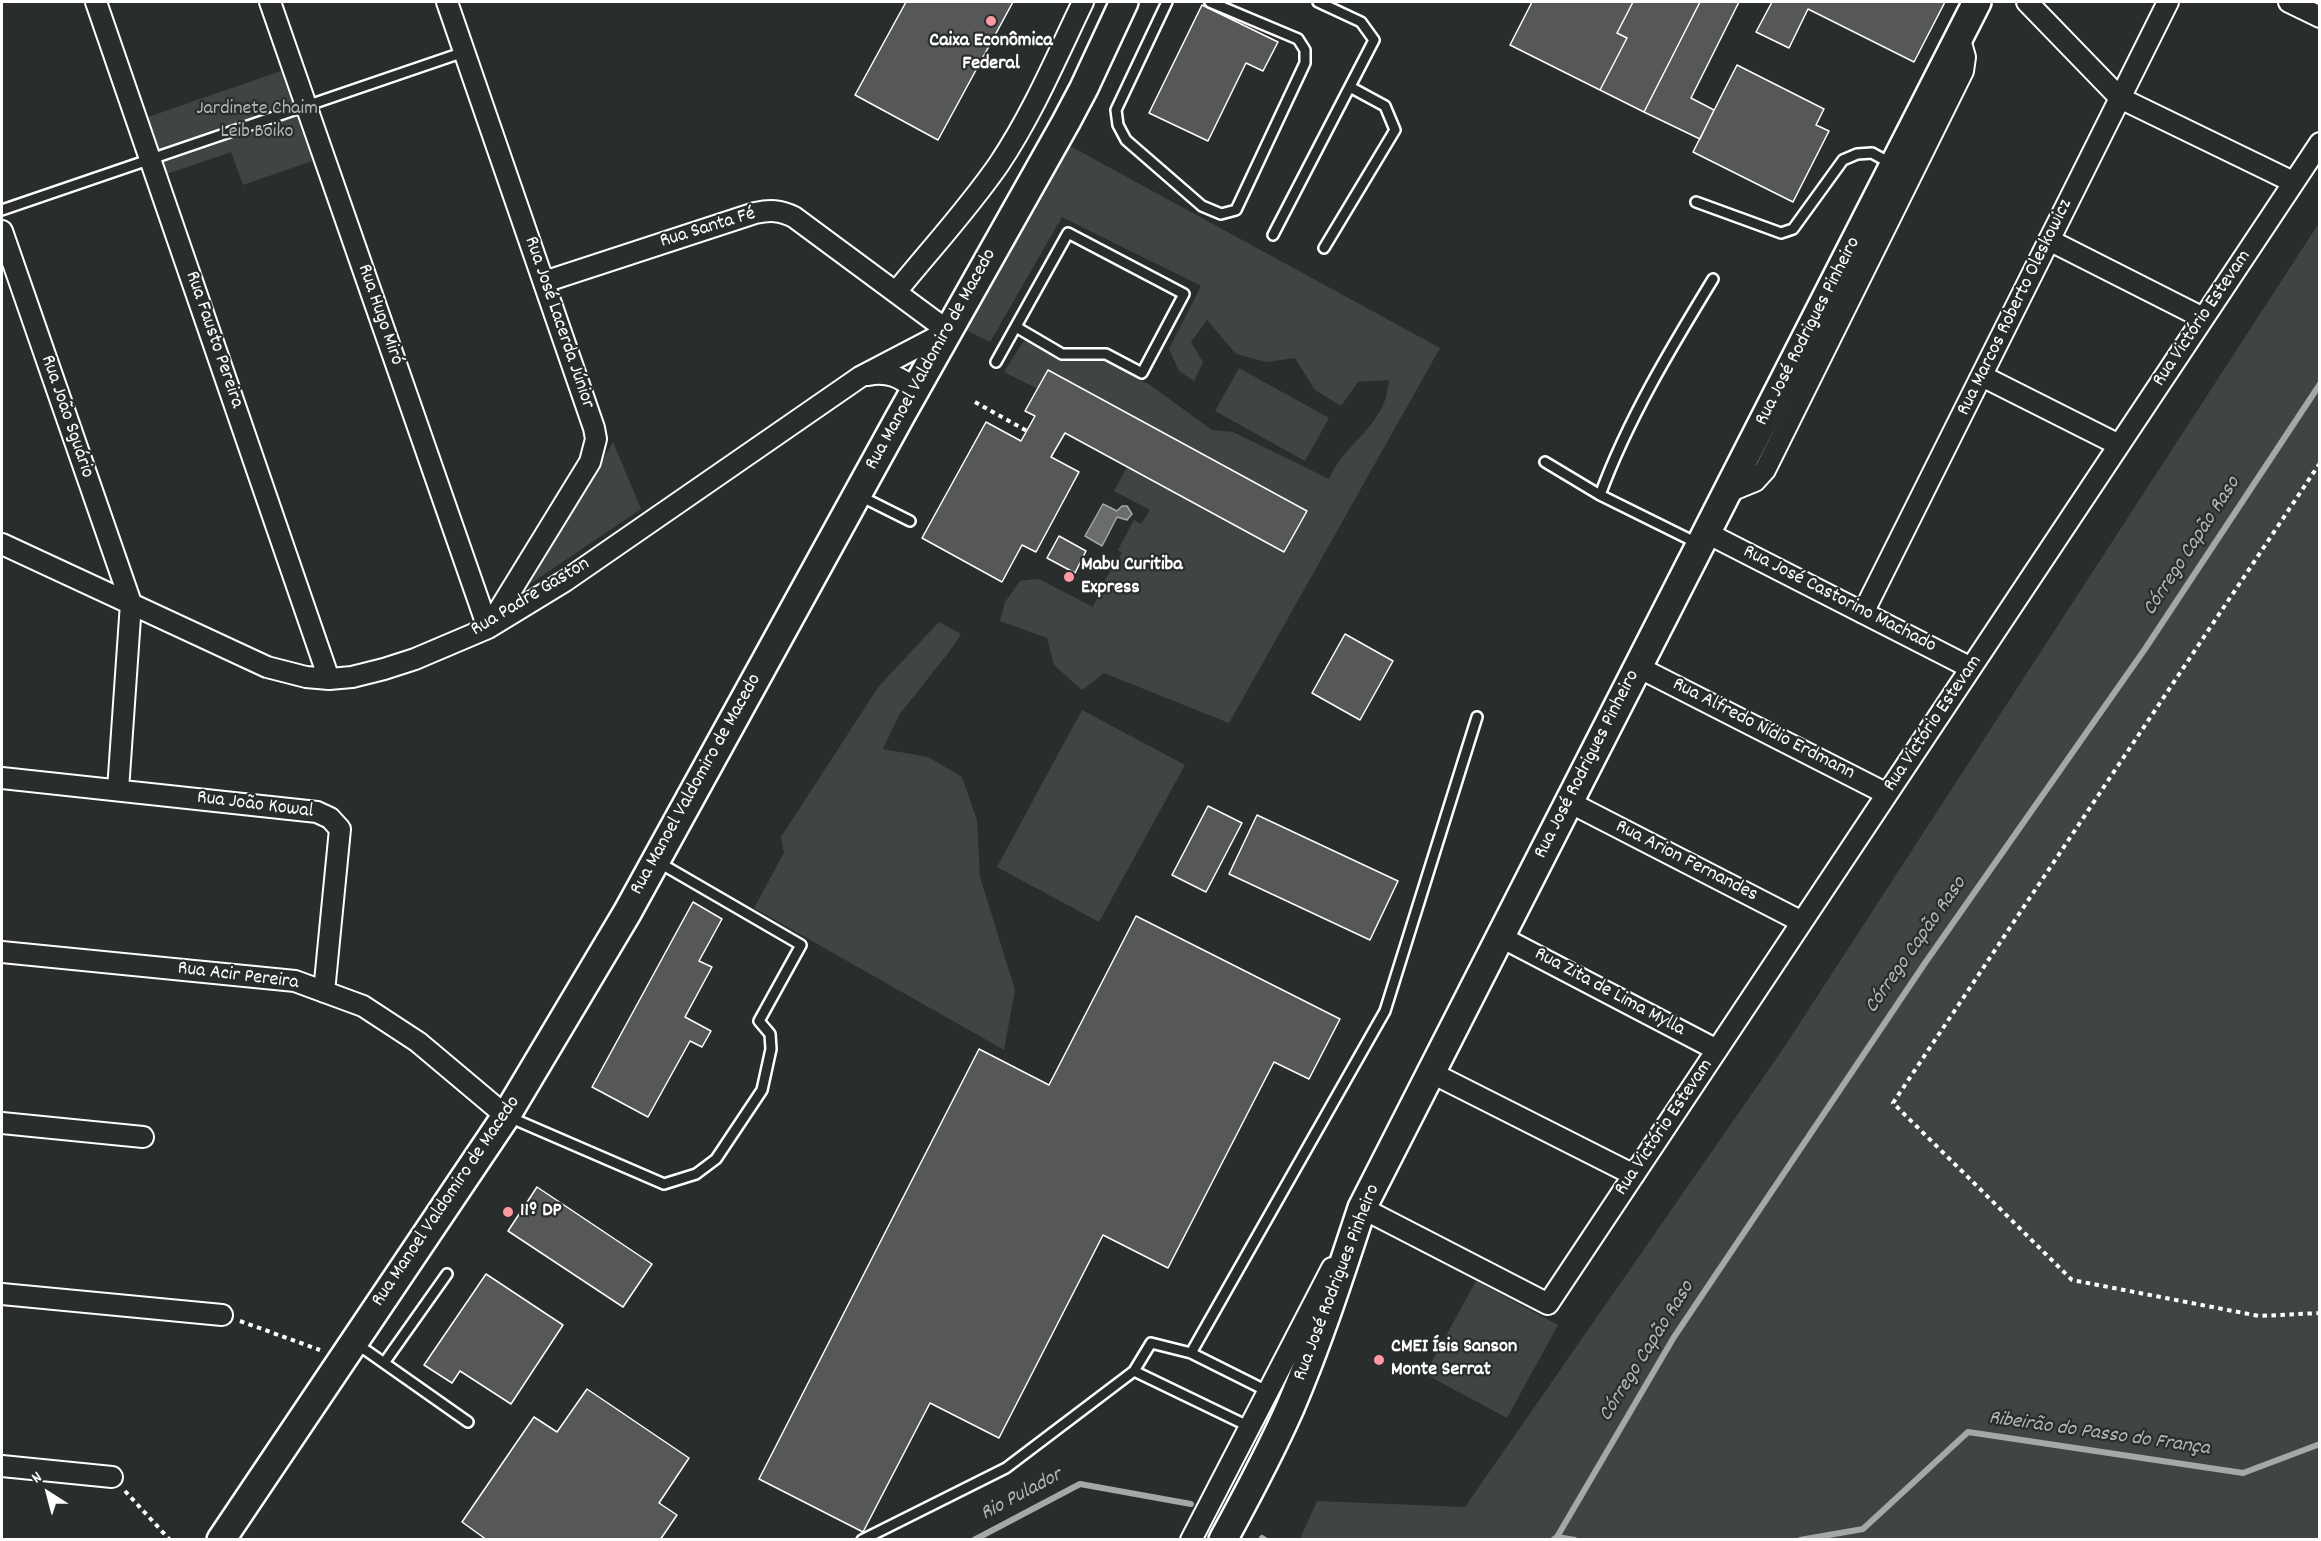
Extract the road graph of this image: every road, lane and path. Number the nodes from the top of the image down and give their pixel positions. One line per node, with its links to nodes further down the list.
1 (96, 2): 20 (street, Rua Fausto Pereira)
2 (270, 2): 18 (street, Rua Hugo Miró)
3 (447, 2): 15 (street, Rua José Lacerda Júnior)
4 (1083, 2): 31 (street)
5 (1124, 2): 34 (main road, Rua Manoel Valdomiro de Macedo)
6 (1167, 2): 7 (lane)
7 (1210, 2)
8 (1318, 2): 16 (lane)
9 (1977, 2): 14 (main road, Rua José Rodrigues Pinheiro)
10 (2027, 2): 17 (street)
11 (2168, 2): 17 (street, Rua Marcos Roberto Oleskowicz)
12 (2289, 2): 13 (street)
13 (2319, 17)
14 (1959, 36): 21 (main road, Rua José Rodrigues Pinheiro); 44 (street)
15 (464, 52): 18 (lane); 30 (street, Rua José Lacerda Júnior)
16 (1350, 87): 26 (lane); 28 (lane)
17 (2120, 98): 22 (street); 27 (street, Rua Marcos Roberto Oleskowicz)
18 (306, 106): 20 (lane); 52 (street, Rua Hugo Miró)
19 (2319, 143): 22 (street, Rua Victório Estevam)
20 (150, 159): 24 (lane); 55 (street, Rua Fausto Pereira)
21 (1894, 165): 23 (lane); 44 (main road, Rua José Rodrigues Pinheiro)
22 (2293, 182): 32 (street, Rua Victório Estevam)
23 (1696, 201)
24 (2, 210)
25 (2, 231): 50 (street, Rua João Sguário)
26 (1273, 235)
27 (2049, 240): 32 (street); 36 (street, Rua Marcos Roberto Oleskowicz)
28 (1324, 248)
29 (1713, 279): 46 (lane)
30 (544, 282): 31 (street, Rua Santa Fé); 52 (street, Rua José Lacerda Júnior)
31 (896, 292): 34 (street, Rua Santa Fé)
32 (2203, 318): 41 (street, Rua Victório Estevam)
33 (1016, 327): 33 (lane); 35 (lane)
34 (948, 331): 37 (street, Rua Padre Gaston); 38 (main road, Rua Manoel Valdomiro de Macedo)
35 (996, 362)
36 (1982, 376): 41 (street); 51 (street, Rua Marcos Roberto Oleskowicz)
37 (860, 377): 38 (street, Rua Padre Gaston); 52 (street, Rua Padre Gaston)
38 (915, 389): 45 (main road, Rua Manoel Valdomiro de Macedo)
39 (975, 402): 40 (path)
40 (1027, 431)
41 (2119, 445): 54 (street, Rua Victório Estevam)
42 (1545, 462): 46 (lane)
43 (2319, 463): 75 (path)
44 (1728, 492): 48 (main road, Rua José Rodrigues Pinheiro)
45 (857, 495): 47 (lane); 61 (main road, Rua Manoel Valdomiro de Macedo)
46 (1600, 495): 48 (lane)
47 (910, 521)
48 (1704, 539): 51 (street, Rua José Castorino Machado); 53 (main road, Rua José Rodrigues Pinheiro)
49 (2, 544): 50 (street, Rua Padre Gaston)
50 (131, 603): 55 (street, Rua Padre Gaston); 58 (street)
51 (1863, 613): 54 (street, Rua José Castorino Machado)
52 (488, 628): 55 (street, Rua Padre Gaston)
53 (1638, 667): 59 (street, Rua Alfredo Nídio Erdmann); 60 (main road, Rua José Rodrigues Pinheiro)
54 (1971, 668): 59 (street, Rua Victório Estevam)
55 (329, 679)
56 (1477, 717): 78 (lane)
57 (2, 778): 58 (street, Rua João Kowal)
58 (118, 790): 65 (street, Rua João Kowal)
59 (1887, 794): 62 (street, Rua Victório Estevam)
60 (1569, 802): 62 (street, Rua Arion Fernandes); 63 (main road, Rua José Rodrigues Pinheiro)
61 (656, 861): 68 (main road, Rua Manoel Valdomiro de Macedo); 68 (lane)
62 (1802, 922): 66 (street, Rua Victório Estevam)
63 (1501, 937): 66 (street, Rua Zita de Lima Mylla); 67 (main road, Rua José Rodrigues Pinheiro)
64 (2, 952): 65 (street, Rua Acir Pereira)
65 (324, 992): 68 (street, Rua Acir Pereira)
66 (1717, 1050): 71 (street, Rua Victório Estevam)
67 (1432, 1073): 71 (street); 72 (main road, Rua José Rodrigues Pinheiro)
68 (506, 1116): 77 (main road, Rua Manoel Valdomiro de Macedo)
69 (2, 1123): 70 (street)
70 (143, 1137)
71 (1634, 1175): 72 (street, Rua Victório Estevam)
72 (1362, 1208): 81 (street); 90 (main road, Rua José Rodrigues Pinheiro)
73 (447, 1274): 79 (lane)
74 (2, 1294): 76 (street)
75 (2319, 1313)
76 (222, 1315): 77 (path)
77 (348, 1351): 79 (lane); 87 (main road, Rua Manoel Valdomiro de Macedo)
78 (1191, 1353): 80 (lane); 81 (lane)
79 (384, 1363): 82 (lane)
80 (1134, 1371): 83 (lane); 88 (lane)
81 (1269, 1392): 83 (street)
82 (468, 1422)
83 (1250, 1427): 89 (street)
84 (2, 1466): 85 (street)
85 (112, 1477): 86 (path)
86 (170, 1539)
87 (221, 1539)
88 (862, 1539)
89 (1191, 1539)
90 (1223, 1539)

